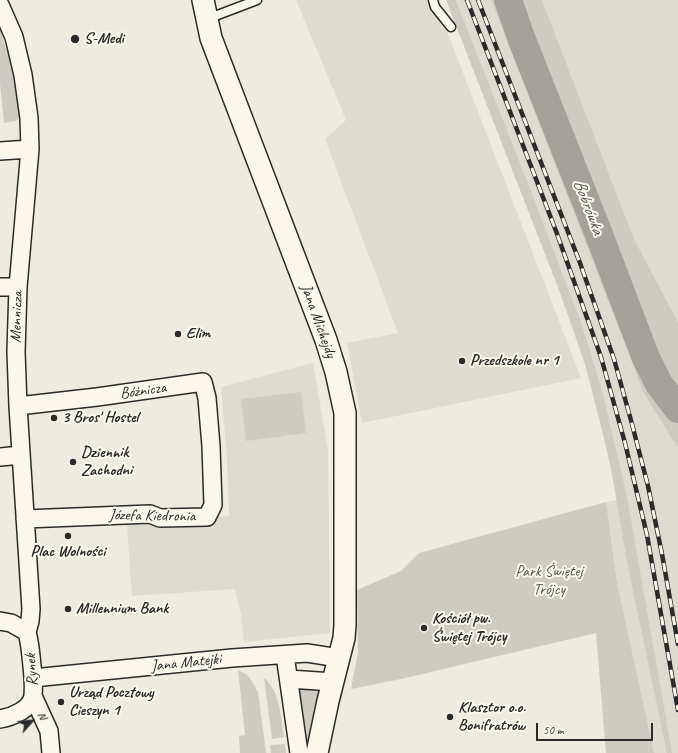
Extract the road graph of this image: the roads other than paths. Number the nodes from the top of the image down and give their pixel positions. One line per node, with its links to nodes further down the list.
1 (257, 0): 4 (lane)
2 (433, 0): 5 (lane)
3 (0, 5): 6 (street, Mennicza)
4 (204, 10): 18 (street, Jana Michejdy)
5 (451, 27)
6 (30, 149): 7 (street); 8 (street, Mennicza)
7 (0, 151)
8 (18, 287): 9 (street); 10 (street, Mennicza)
9 (0, 288)
10 (18, 406): 11 (street, Bóżnicza); 12 (street, Mennicza)
11 (211, 446): 14 (street, Józefa Kiedronia)
12 (21, 454): 13 (street); 14 (street, Mennicza)
13 (0, 457)
14 (25, 519): 16 (street, Mennicza)
15 (0, 622): 16 (street, Rynek)
16 (27, 632): 19 (street, Rynek)
17 (285, 655): 18 (street, Jana Matejki); 19 (street, Jana Matejki); 20 (street)
18 (339, 658): 21 (street, Jana Michejdy)
19 (33, 678): 22 (street, Rynek)
20 (289, 680): 21 (street); 25 (street)
21 (333, 682): 26 (street, Jana Michejdy)
22 (33, 696): 23 (street, Rynek); 24 (street)
23 (0, 719)
24 (52, 753)
25 (299, 753)
26 (317, 753)

